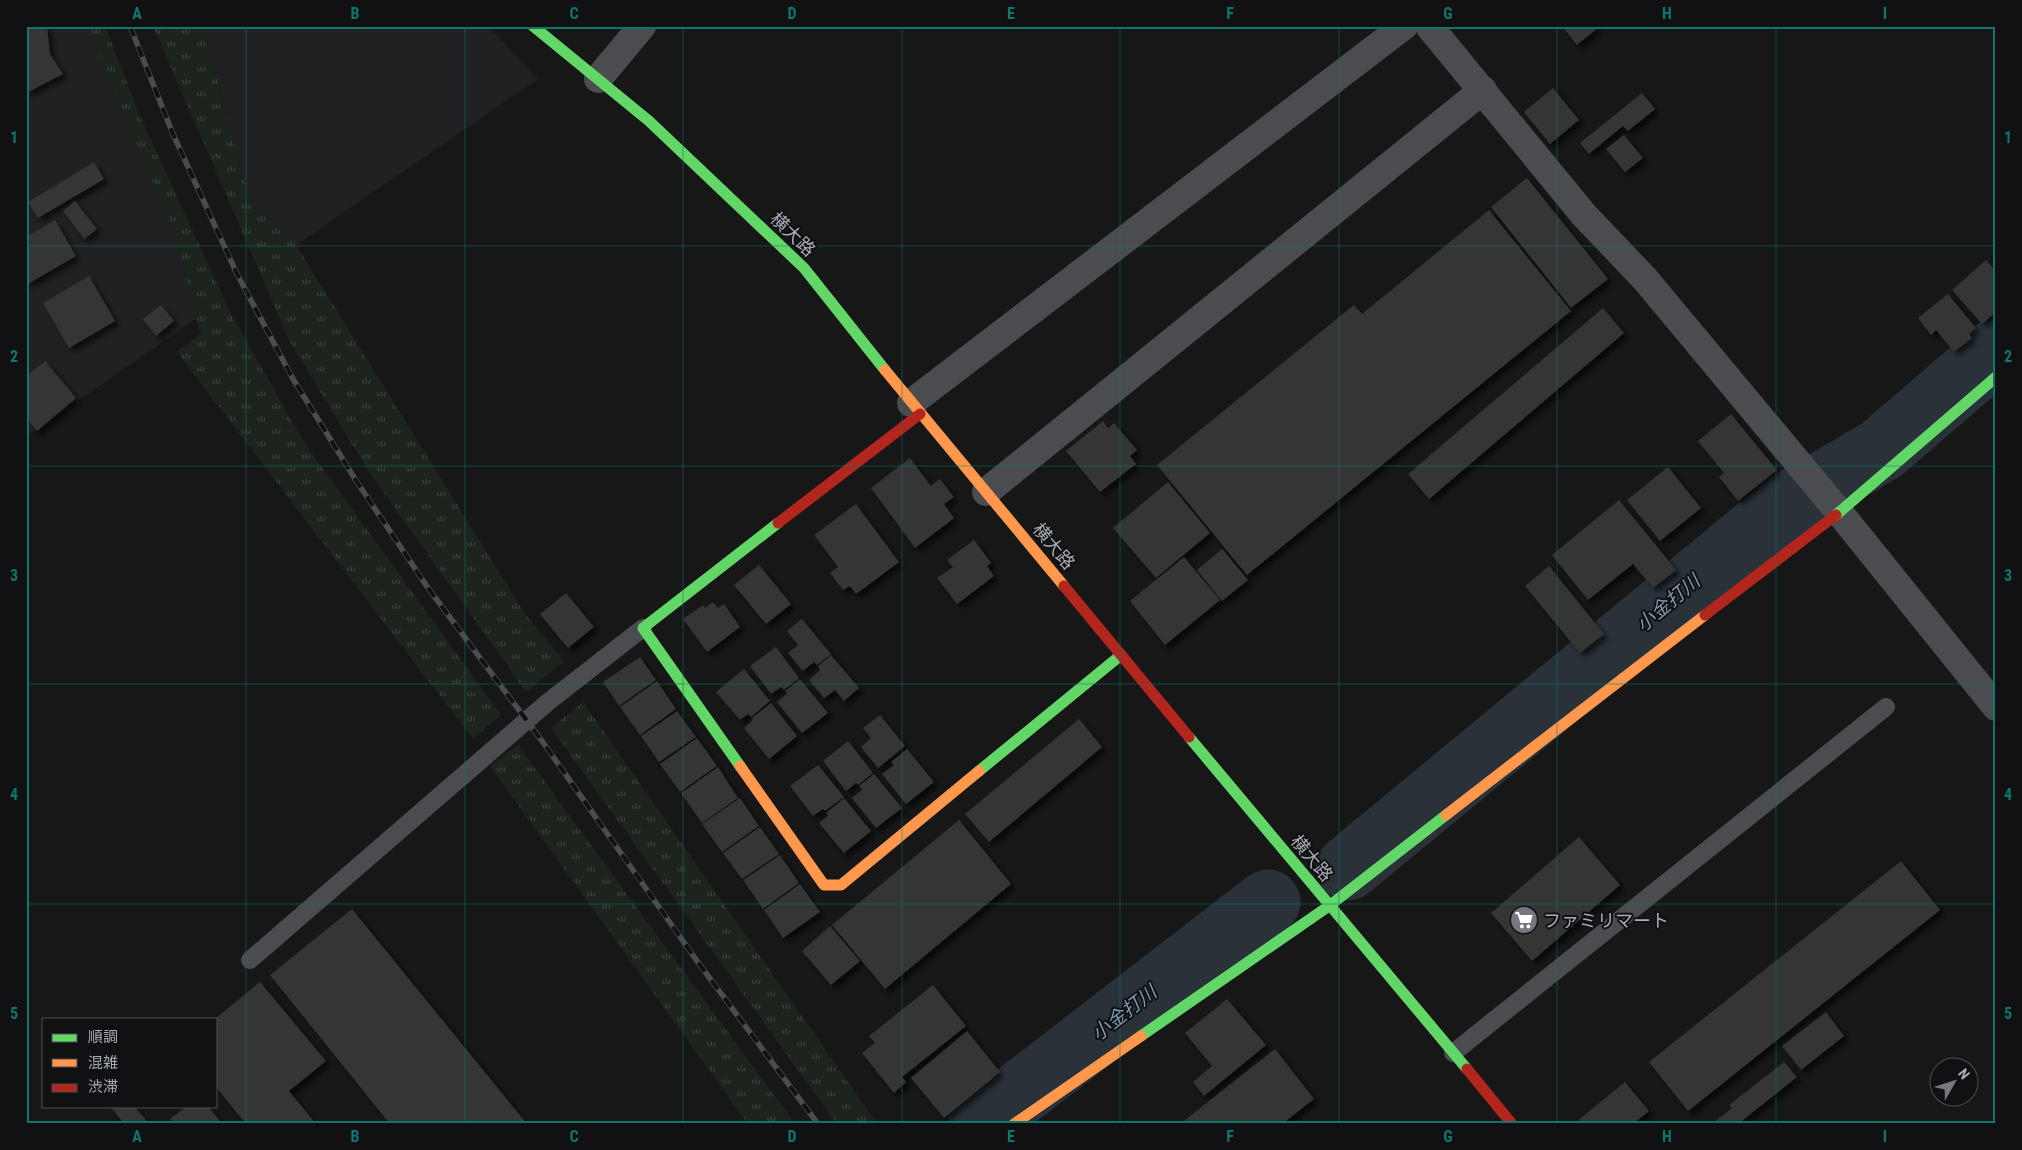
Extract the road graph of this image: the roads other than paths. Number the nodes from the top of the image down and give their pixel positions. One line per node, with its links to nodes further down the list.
1 (533, 26): 5 (street, 横大路)
2 (642, 26): 5 (street)
3 (1404, 26): 8 (street)
4 (1430, 26): 6 (street)
5 (598, 79): 8 (street, 横大路)
6 (1483, 90): 9 (street); 10 (street)
7 (1996, 377): 10 (street)
8 (915, 409): 9 (street, 横大路); 11 (street)
9 (986, 492): 12 (street, 横大路)
10 (1840, 512): 14 (street); 15 (street)
11 (644, 628): 12 (street); 16 (lane)
12 (1121, 655): 15 (street, 横大路)
13 (1886, 706): 17 (lane)
14 (1996, 707)
15 (1330, 906): 17 (street, 横大路); 18 (street)
16 (250, 960)
17 (1453, 1053): 19 (street, 横大路)
18 (1014, 1124)
19 (1512, 1124)

